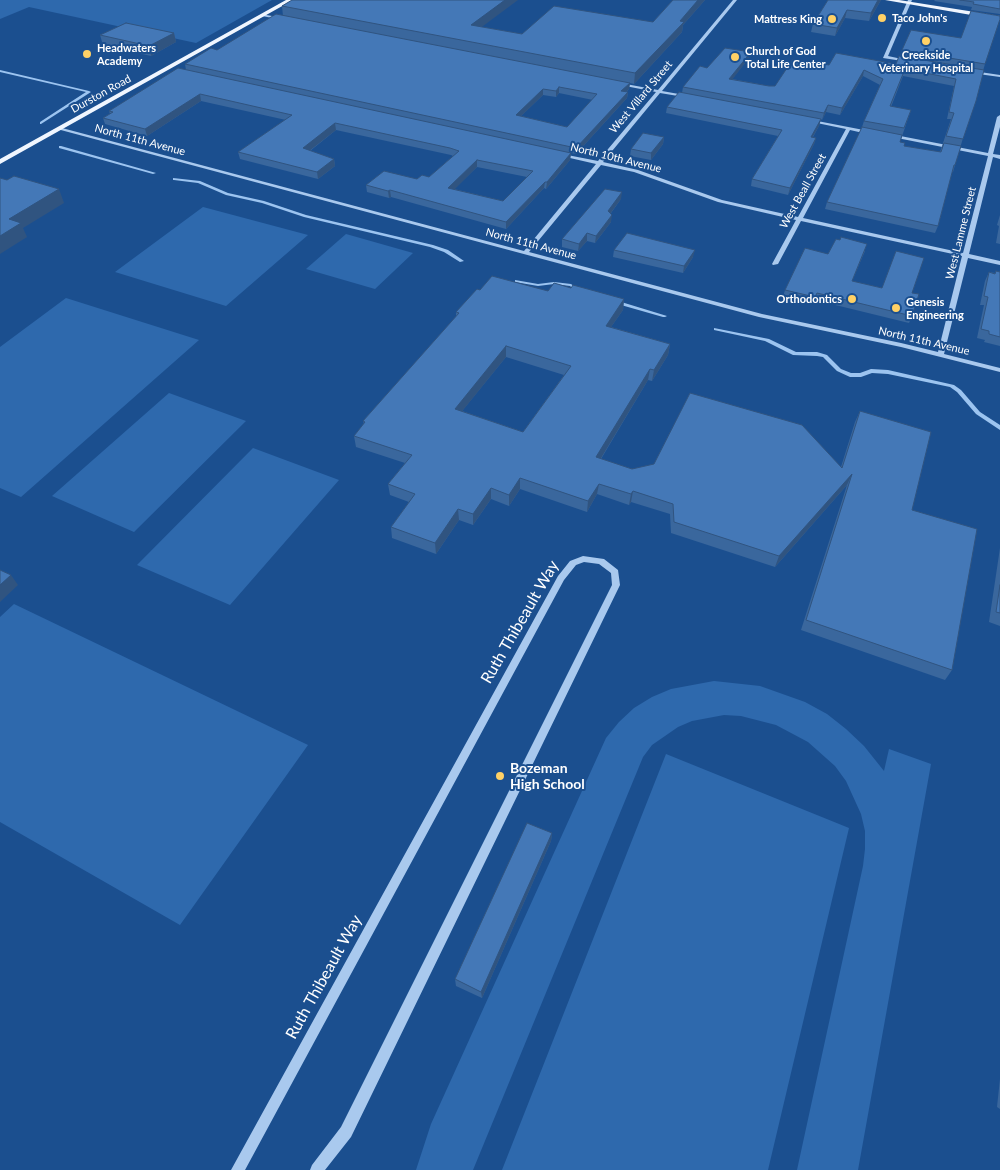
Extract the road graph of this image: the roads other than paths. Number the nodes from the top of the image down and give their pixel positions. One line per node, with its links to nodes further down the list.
1 (290, 0): 6 (main road, Durston Road)
2 (735, 0): 15 (street, West Villard Street)
3 (881, 0): 5 (main road)
4 (888, 0): 5 (main road)
5 (909, 2): 7 (main road); 9 (street)
6 (262, 16): 8 (street); 10 (main road, Durston Road)
7 (1000, 18)
8 (291, 21)
9 (914, 62)
10 (166, 69): 11 (street); 20 (main road, Durston Road)
11 (176, 71)
12 (971, 71): 13 (street)
13 (1000, 76)
14 (610, 82): 15 (street)
15 (659, 91): 16 (street); 27 (street, West Villard Street)
16 (696, 98)
17 (1000, 117): 24 (street, West Lamme Street)
18 (806, 120): 19 (street)
19 (848, 128): 21 (street); 28 (street, West Beall Street)
20 (60, 129): 26 (main road, Durston Road); 29 (street, North 11th Avenue)
21 (877, 134)
22 (887, 135): 24 (street)
23 (552, 152): 27 (street, North 10th Avenue)
24 (991, 155): 25 (street); 30 (street, West Lamme Street)
25 (1000, 156)
26 (0, 162)
27 (600, 163): 28 (street, North 10th Avenue); 29 (street, West Villard Street)
28 (799, 219): 30 (street, North 10th Avenue); 31 (street, West Beall Street)
29 (525, 253): 33 (street, North 11th Avenue)
30 (966, 256): 32 (street, North 10th Avenue); 33 (street, West Lamme Street)
31 (774, 264)
32 (1000, 264)
33 (941, 354): 34 (street, North 11th Avenue)
34 (1000, 370)
35 (238, 1170): 36 (street, Ruth Thibeault Way)
36 (317, 1170)

